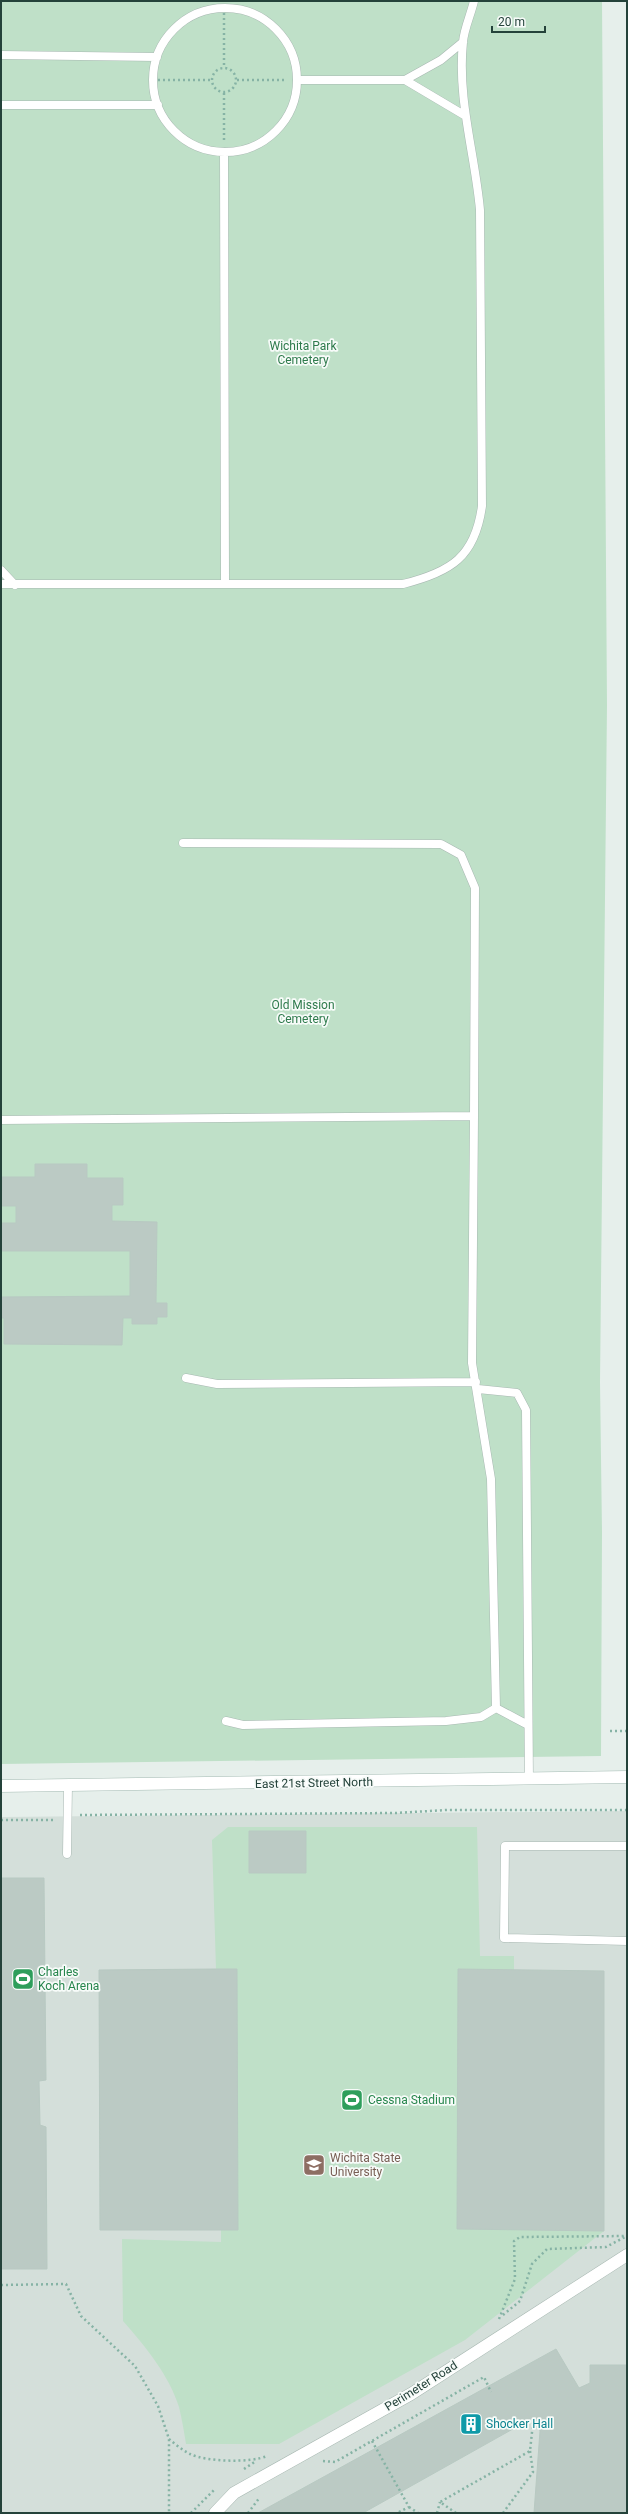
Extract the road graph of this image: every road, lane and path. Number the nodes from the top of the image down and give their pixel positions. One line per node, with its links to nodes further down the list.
1 (474, 1): 3 (lane)
2 (224, 4): 5 (lane); 6 (path); 10 (lane)
3 (463, 42): 11 (lane); 15 (lane)
4 (1, 55): 5 (lane)
5 (157, 57): 7 (lane)
6 (224, 67): 8 (path); 9 (path)
7 (153, 80): 8 (path); 14 (lane)
8 (212, 80): 12 (path)
9 (237, 80): 10 (path); 12 (path)
10 (297, 80): 11 (lane); 16 (lane)
11 (404, 80): 15 (lane)
12 (224, 92): 16 (path)
13 (1, 105): 14 (lane)
14 (158, 105): 16 (lane)
15 (464, 115): 19 (lane)
16 (224, 152): 19 (lane)
17 (1, 570): 20 (lane)
18 (1, 584): 20 (lane)
19 (225, 584): 20 (lane)
20 (15, 585)
21 (183, 843): 22 (lane)
22 (474, 1116): 23 (lane); 25 (lane)
23 (1, 1120)
24 (186, 1378): 25 (lane)
25 (477, 1385): 26 (lane); 28 (lane)
26 (496, 1708): 27 (lane); 28 (lane)
27 (226, 1721)
28 (528, 1725): 32 (lane)
29 (610, 1731): 30 (path)
30 (627, 1731)
31 (627, 1777): 32 (main road, East 21st Street North)
32 (529, 1780): 33 (main road, East 21st Street North)
33 (68, 1785): 34 (main road, East 21st Street North); 36 (lane)
34 (1, 1786)
35 (627, 1810): 36 (path)
36 (68, 1817): 37 (path); 39 (lane)
37 (1, 1820)
38 (627, 1846): 40 (lane)
39 (66, 1854)
40 (627, 1941)
41 (627, 2236): 44 (path); 44 (path)
42 (627, 2255): 57 (main road, Perimeter Road)
43 (1, 2285): 48 (path)
44 (498, 2319): 45 (path)
45 (493, 2324)
46 (491, 2392): 49 (path)
47 (534, 2423): 50 (path)
48 (169, 2439): 51 (path); 56 (path)
49 (372, 2441): 52 (path); 55 (path)
50 (530, 2450): 54 (path); 63 (path)
51 (270, 2454)
52 (321, 2461)
53 (261, 2495): 58 (path)
54 (440, 2502): 61 (path); 62 (path)
55 (409, 2507): 59 (path); 60 (path)
56 (169, 2513)
57 (214, 2513)
58 (248, 2513)
59 (397, 2513)
60 (418, 2513)
61 (437, 2513)
62 (456, 2513)
63 (503, 2513)

